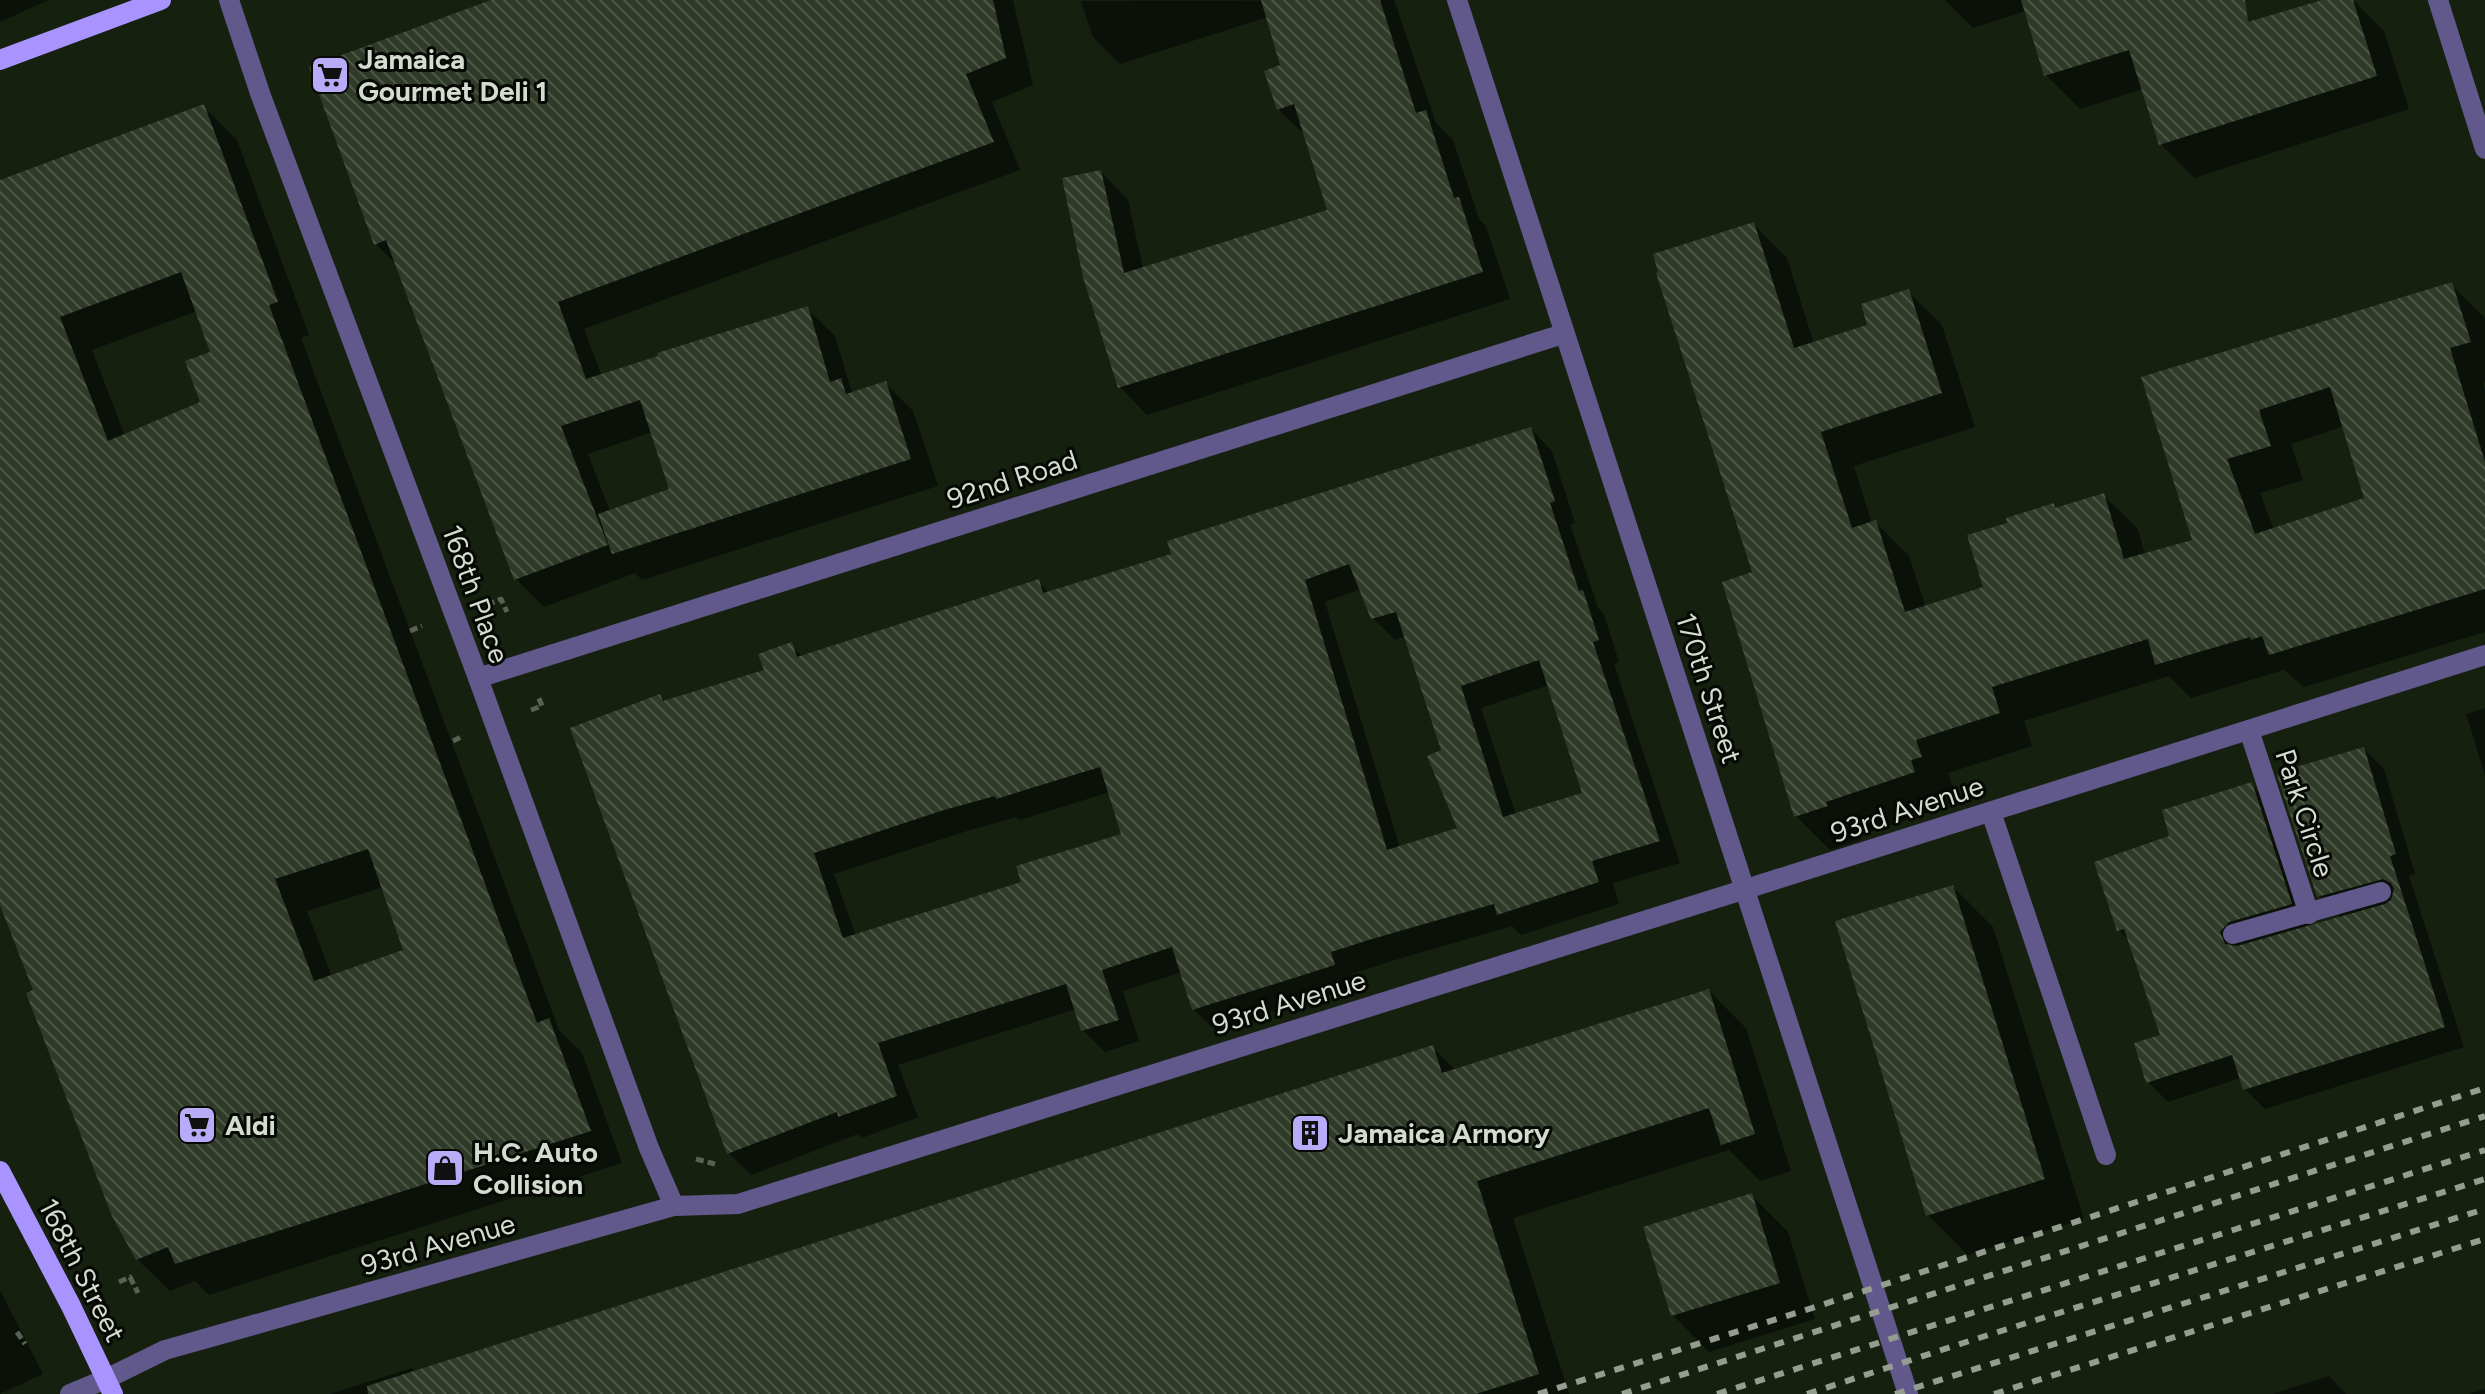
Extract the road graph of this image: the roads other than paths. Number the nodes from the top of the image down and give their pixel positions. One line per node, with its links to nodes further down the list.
1 (161, 0): 5 (main road)
2 (229, 0): 9 (street, 168th Place)
3 (1457, 0): 7 (street, 170th Street)
4 (2438, 0): 6 (street)
5 (0, 60)
6 (2485, 149)
7 (1563, 334): 9 (street, 92nd Road); 12 (street, 170th Street)
8 (2485, 655): 10 (street, 93rd Avenue)
9 (478, 678): 18 (street, 168th Place)
10 (2249, 730): 11 (street, 93rd Avenue); 14 (street, Park Circle)
11 (1991, 812): 12 (street, 93rd Avenue); 16 (street)
12 (1746, 889): 18 (street, 93rd Avenue); 21 (street, 170th Street)
13 (2381, 892): 14 (street, Park Circle)
14 (2309, 914): 15 (street, Park Circle)
15 (2233, 934)
16 (2106, 1155)
17 (0, 1171): 19 (main road, 168th Street)
18 (674, 1206): 19 (street, 93rd Avenue)
19 (110, 1386): 20 (street, 93rd Avenue)
20 (70, 1394)
21 (1908, 1394)

